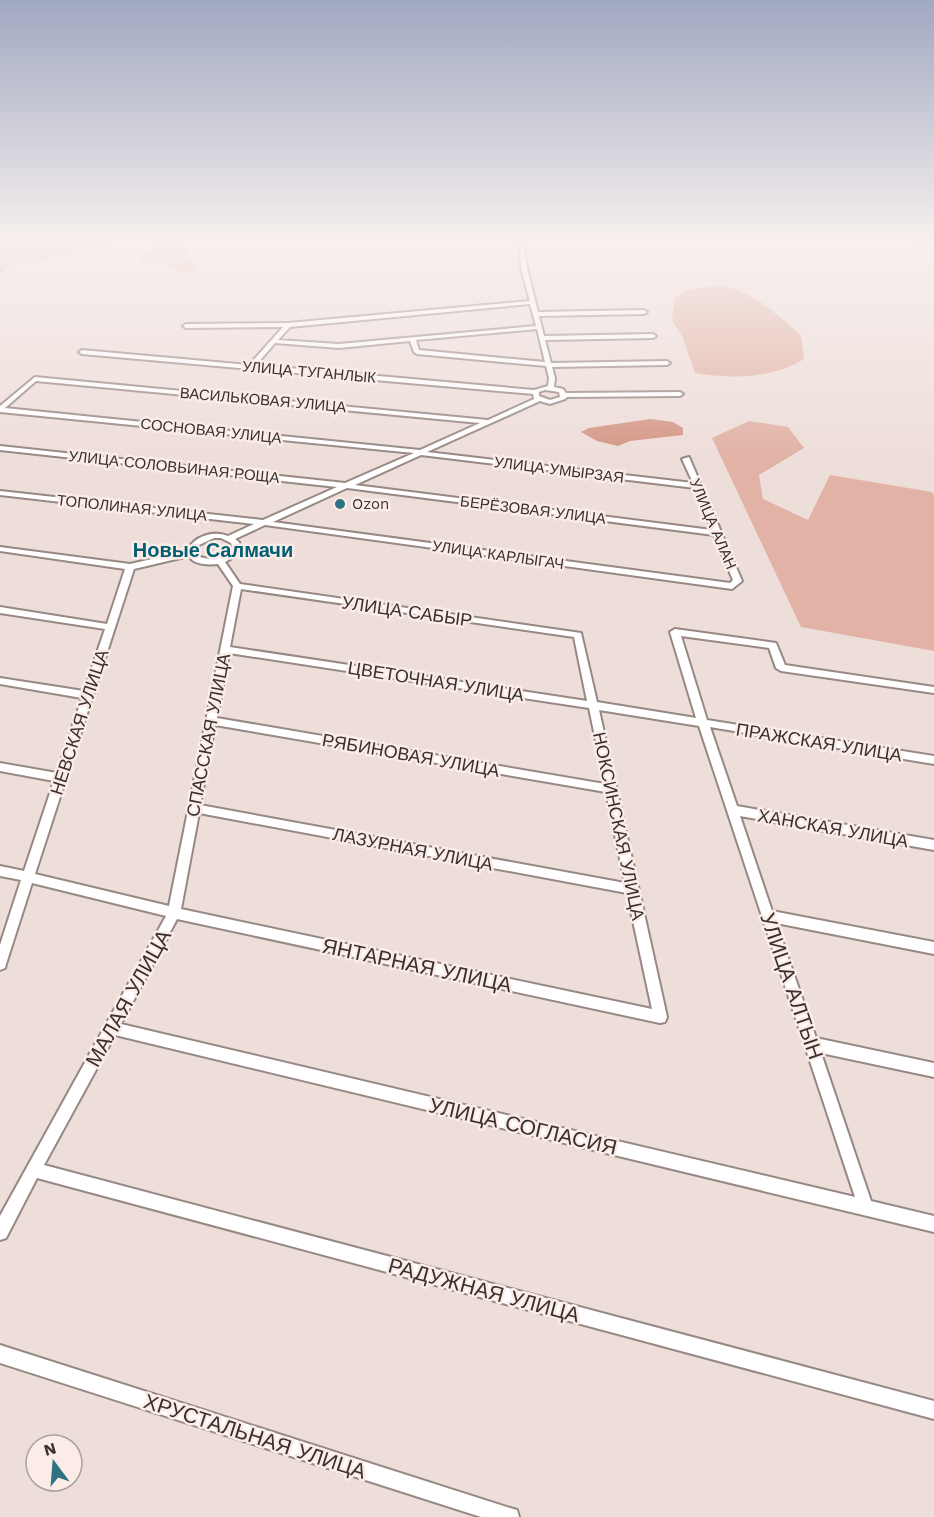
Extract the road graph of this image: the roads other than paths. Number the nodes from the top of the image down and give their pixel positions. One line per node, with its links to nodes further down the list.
1 (536, 314): 5 (street)
2 (402, 315): 3 (street)
3 (288, 325): 4 (street); 9 (street)
4 (186, 326)
5 (539, 327): 7 (street); 8 (street)
6 (653, 336): 7 (street)
7 (542, 338): 12 (street)
8 (412, 339): 9 (street); 12 (street)
9 (274, 341): 13 (street)
10 (82, 352): 13 (street, УЛИЦА ТУГАНЛЫК)
11 (667, 363): 12 (street)
12 (549, 365): 14 (street)
13 (251, 367): 17 (street, УЛИЦА ТУГАНЛЫК)
14 (551, 388): 16 (street); 17 (street)
15 (680, 394): 16 (street)
16 (564, 395): 17 (street)
17 (537, 396): 19 (street)
18 (0, 409): 19 (street, ВАСИЛЬКОВАЯ УЛИЦА); 21 (street, СОСНОВАЯ УЛИЦА)
19 (491, 422): 21 (street)
20 (0, 448): 23 (street, УЛИЦА СОЛОВЬИНАЯ РОЩА)
21 (422, 453): 23 (street); 24 (street, УЛИЦА УМЫРЗАЯ)
22 (686, 459): 24 (street, УЛИЦА АЛАН)
23 (348, 486): 26 (street); 27 (street, БЕРЁЗОВАЯ УЛИЦА)
24 (697, 486): 27 (street, УЛИЦА АЛАН)
25 (0, 493): 26 (street, ТОПОЛИНАЯ УЛИЦА)
26 (265, 523): 28 (street); 34 (street, УЛИЦА КАРЛЫГАЧ)
27 (717, 533): 34 (street, УЛИЦА АЛАН)
28 (230, 538): 30 (street); 31 (street)
29 (0, 549): 32 (street)
30 (191, 554): 31 (street); 32 (street)
31 (220, 561): 33 (street)
32 (130, 567): 36 (street, НЕВСКАЯ УЛИЦА)
33 (237, 586): 37 (street, УЛИЦА САБЫР); 38 (street, СПАССКАЯ УЛИЦА)
34 (732, 586)
35 (0, 610): 36 (street)
36 (110, 627): 41 (street, НЕВСКАЯ УЛИЦА)
37 (578, 635): 42 (street, НОКСИНСКАЯ УЛИЦА)
38 (225, 649): 42 (street, ЦВЕТОЧНАЯ УЛИЦА); 44 (street, СПАССКАЯ УЛИЦА)
39 (0, 681): 41 (street)
40 (934, 690): 45 (street, ПРАЖСКАЯ УЛИЦА)
41 (88, 695): 49 (street, НЕВСКАЯ УЛИЦА)
42 (593, 705): 43 (street, ЦВЕТОЧНАЯ УЛИЦА); 50 (street, НОКСИНСКАЯ УЛИЦА)
43 (647, 714): 45 (street, ПРАЖСКАЯ УЛИЦА)
44 (211, 721): 50 (street, РЯБИНОВАЯ УЛИЦА); 51 (street, СПАССКАЯ УЛИЦА)
45 (703, 723): 46 (street, ПРАЖСКАЯ УЛИЦА); 47 (street, ПРАЖСКАЯ УЛИЦА)
46 (934, 760)
47 (717, 764): 52 (street, УЛИЦА АЛТЫН)
48 (0, 767): 49 (street)
49 (61, 778): 55 (street, НЕВСКАЯ УЛИЦА)
50 (611, 789): 56 (street, НОКСИНСКАЯ УЛИЦА)
51 (194, 808): 56 (street, ЛАЗУРНАЯ УЛИЦА); 57 (street, СПАССКАЯ УЛИЦА)
52 (732, 810): 53 (street, ХАНСКАЯ УЛИЦА); 58 (street, УЛИЦА АЛТЫН)
53 (934, 845)
54 (0, 871): 55 (street, МАЛАЯ УЛИЦА)
55 (28, 877): 57 (street, МАЛАЯ УЛИЦА); 60 (street)
56 (632, 890): 61 (street, НОКСИНСКАЯ УЛИЦА)
57 (174, 913): 61 (street, ЯНТАРНАЯ УЛИЦА); 62 (street, МАЛАЯ УЛИЦА)
58 (768, 916): 59 (street); 63 (street, УЛИЦА АЛТЫН)
59 (934, 948)
60 (0, 964)
61 (660, 1017)
62 (112, 1028): 65 (street, МАЛАЯ УЛИЦА); 66 (street, УЛИЦА СОГЛАСИЯ)
63 (811, 1044): 64 (street); 66 (street, УЛИЦА АЛТЫН)
64 (934, 1070)
65 (34, 1170): 68 (street, МАЛАЯ УЛИЦА); 70 (street, РАДУЖНАЯ УЛИЦА)
66 (866, 1208): 67 (street, УЛИЦА СОГЛАСИЯ)
67 (934, 1224)
68 (0, 1232)
69 (0, 1354): 71 (street, ХРУСТАЛЬНАЯ УЛИЦА)
70 (934, 1410)
71 (510, 1517)

